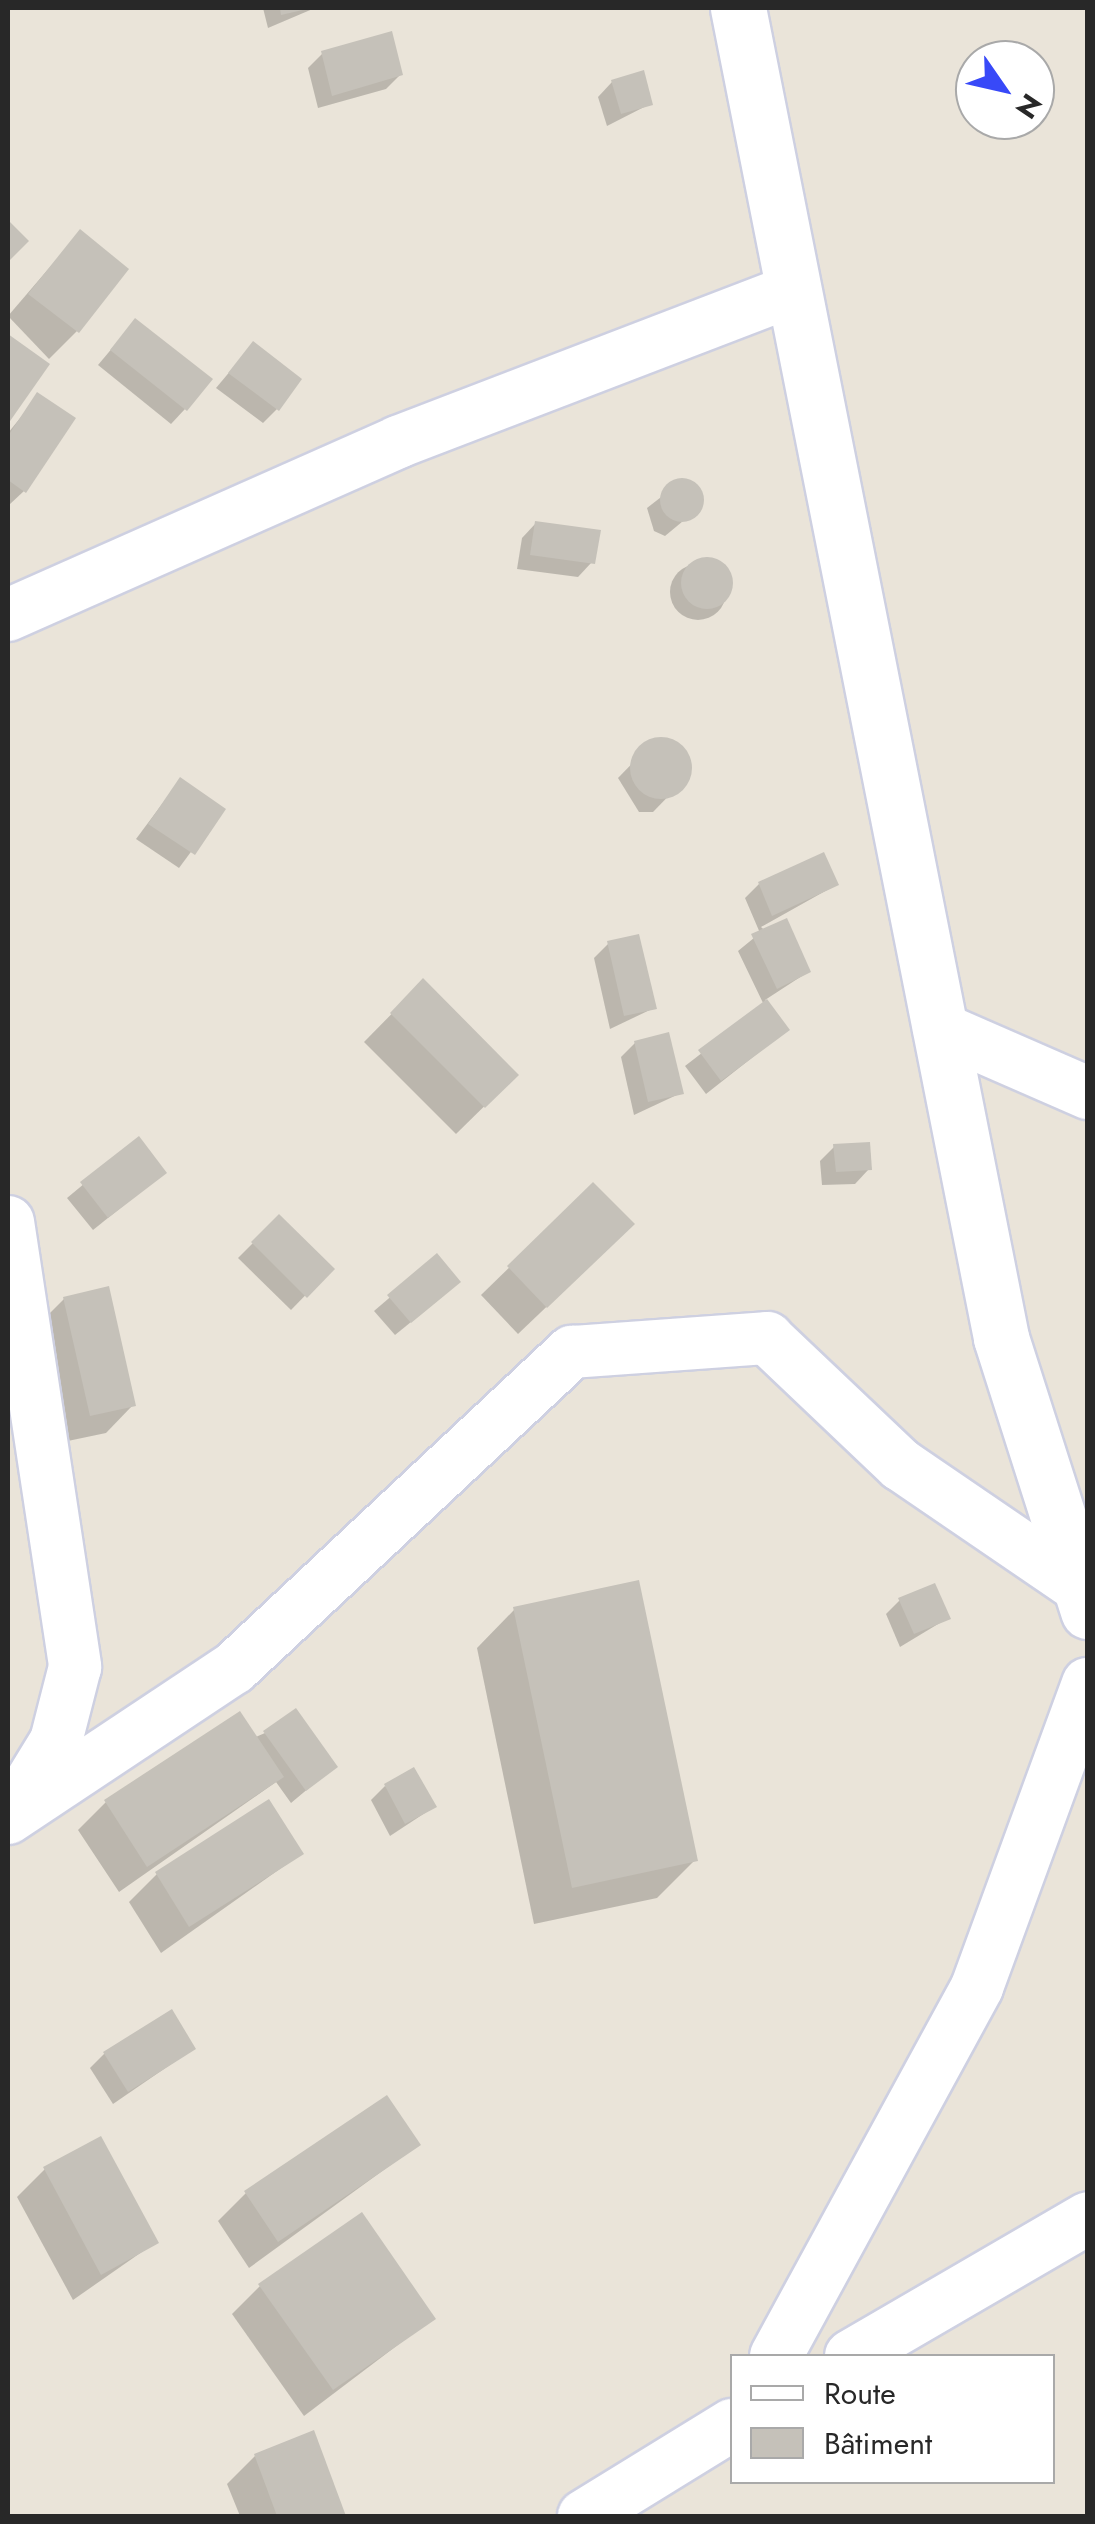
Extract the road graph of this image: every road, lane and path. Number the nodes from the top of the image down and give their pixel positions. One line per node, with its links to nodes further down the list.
1 (738, 8): 2 (street)
2 (794, 290): 3 (street); 4 (street)
3 (8, 614)
4 (939, 1028): 5 (street); 7 (street)
5 (1088, 1093)
6 (8, 1222): 10 (street)
7 (1075, 1534): 8 (street)
8 (1084, 1600): 10 (street)
9 (1088, 1684): 12 (street)
10 (9, 1817)
11 (1088, 2218): 13 (street)
12 (777, 2354)
13 (854, 2354)
14 (730, 2426): 15 (street)
15 (584, 2516)

